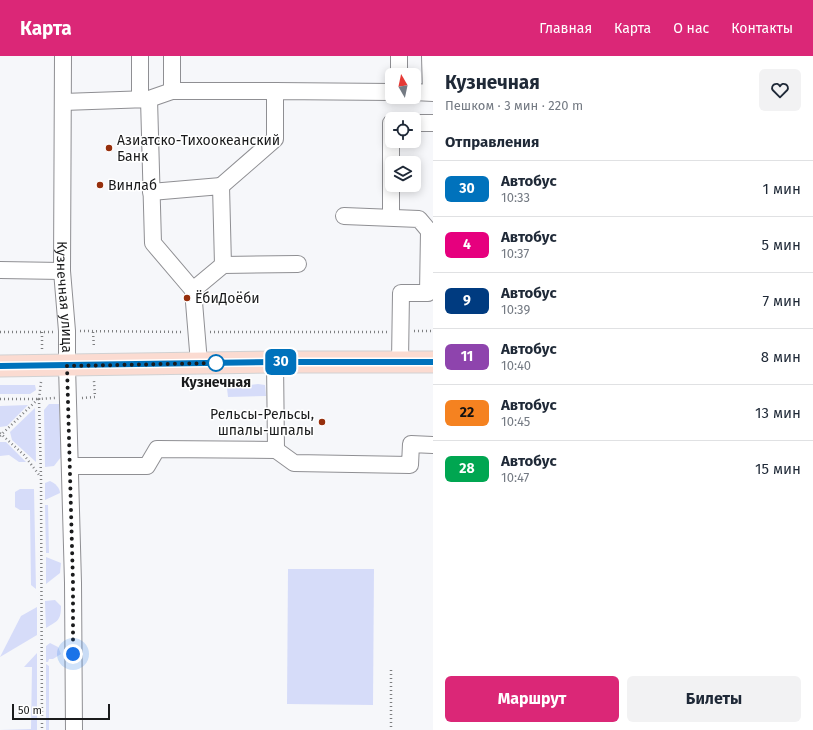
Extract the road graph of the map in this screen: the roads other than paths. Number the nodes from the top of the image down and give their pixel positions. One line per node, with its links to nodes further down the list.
1 (63, 56): 13 (street, Кузнечная улица)
2 (140, 56): 12 (street)
3 (172, 56): 8 (street)
4 (399, 56): 6 (street)
5 (430, 56): 11 (street)
6 (399, 68)
7 (275, 90): 8 (street); 9 (street); 17 (street)
8 (172, 91): 12 (street)
9 (385, 92)
10 (421, 92): 11 (street)
11 (432, 92)
12 (144, 99): 13 (street); 18 (street)
13 (63, 102): 24 (street, Кузнечная улица)
14 (421, 123): 15 (street)
15 (433, 123)
16 (390, 148): 19 (street)
17 (220, 186): 18 (street); 22 (street)
18 (151, 192): 25 (street)
19 (391, 212)
20 (344, 216): 26 (street)
21 (298, 264): 22 (street)
22 (223, 265): 25 (street)
23 (0, 270): 24 (street)
24 (62, 271): 31 (street, Кузнечная улица)
25 (193, 290): 29 (street)
26 (400, 361): 27 (main road); 28 (main road)
27 (275, 362): 29 (main road); 33 (street)
28 (433, 362)
29 (199, 363): 31 (main road)
30 (0, 366): 31 (main road)
31 (67, 366): 34 (street, Кузнечная улица)
32 (433, 445): 33 (street)
33 (276, 450): 34 (street)
34 (70, 466): 35 (street, Кузнечная улица)
35 (74, 730)

